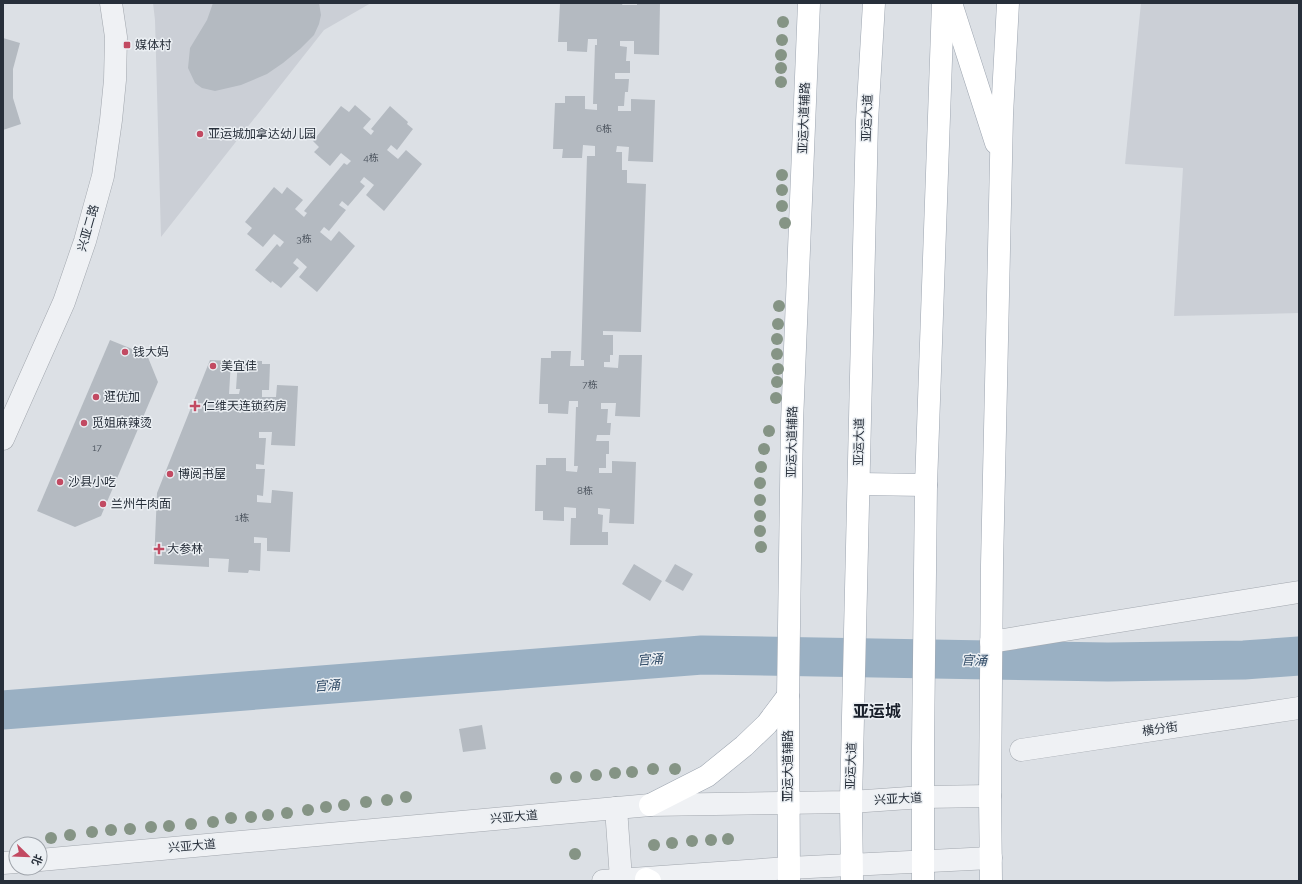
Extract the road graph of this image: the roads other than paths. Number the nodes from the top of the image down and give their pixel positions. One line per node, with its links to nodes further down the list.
1 (112, 3): 8 (street, 兴亚二路)
2 (809, 3): 13 (main road, 亚运大道辅路)
3 (874, 3): 9 (main road, 亚运大道)
4 (943, 3): 10 (main road)
5 (951, 3): 7 (main road)
6 (1008, 3): 7 (main road)
7 (1001, 159): 12 (main road)
8 (3, 439)
9 (859, 484): 10 (main road); 19 (main road, 亚运大道)
10 (926, 485): 17 (main road)
11 (1299, 592): 12 (street)
12 (991, 642): 16 (main road)
13 (788, 696): 18 (main road, 亚运大道辅路); 20 (main road)
14 (1299, 708): 15 (street, 横分街)
15 (1021, 750)
16 (990, 796): 17 (street, 兴亚大道); 22 (main road)
17 (923, 797): 19 (street, 兴亚大道); 24 (main road)
18 (788, 802): 19 (street, 兴亚大道); 20 (street, 兴亚大道); 26 (main road, 亚运大道辅路)
19 (850, 802): 25 (main road, 亚运大道)
20 (650, 805): 21 (street, 兴亚大道)
21 (616, 808): 23 (street, 兴亚大道); 27 (street)
22 (991, 858): 24 (street); 29 (main road)
23 (48, 859)
24 (923, 872): 25 (street)
25 (852, 873): 26 (street)
26 (789, 875): 28 (street)
27 (612, 880): 28 (street)
28 (648, 880)
29 (991, 881)

